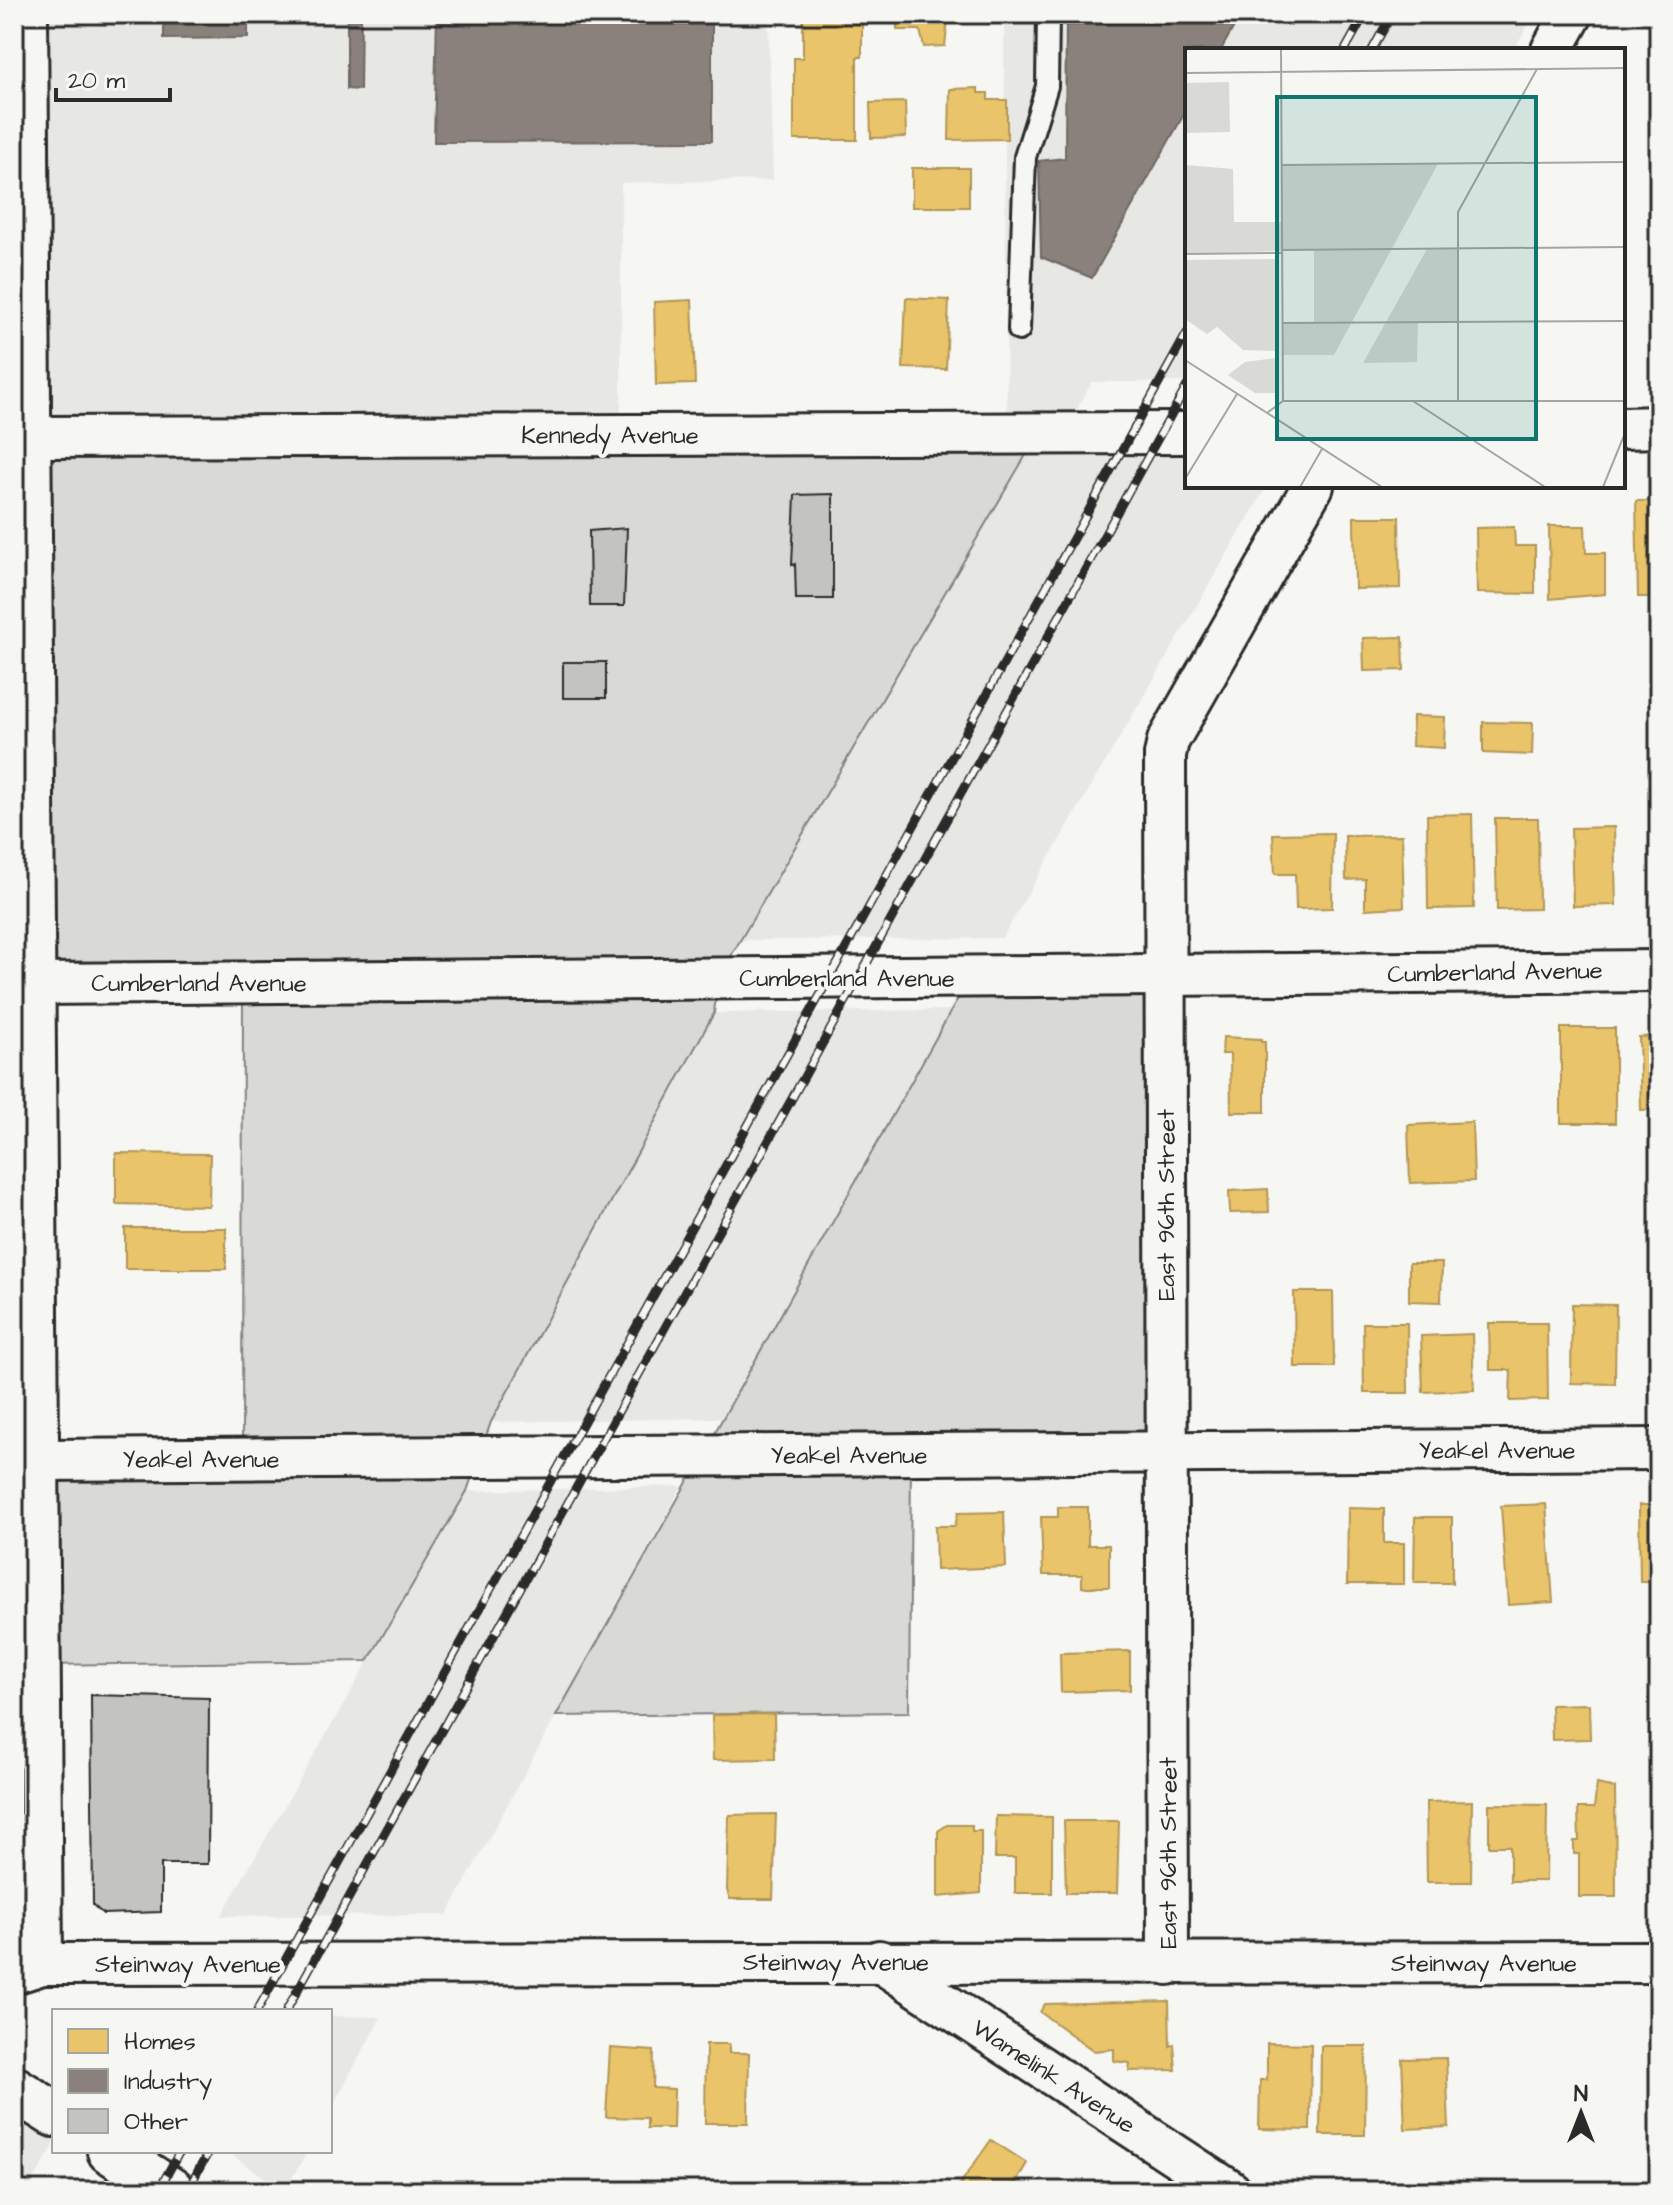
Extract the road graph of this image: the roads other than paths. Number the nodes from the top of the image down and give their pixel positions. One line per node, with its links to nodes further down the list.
1 (27, 14): 9 (street)
2 (1048, 14): 5 (lane)
3 (1572, 14): 4 (street)
4 (1553, 48)
5 (1019, 330)
6 (1659, 427): 7 (street)
7 (1625, 428)
8 (1185, 433): 9 (street, Kennedy Avenue)
9 (32, 437): 11 (street)
10 (1312, 488): 13 (street, East 96th Street)
11 (24, 616): 14 (street)
12 (1659, 971): 13 (street, Cumberland Avenue)
13 (1167, 975): 14 (street, Cumberland Avenue); 16 (street, East 96th Street)
14 (28, 998): 17 (street)
15 (1659, 1449): 16 (street, Yeakel Avenue)
16 (1166, 1453): 17 (street, Yeakel Avenue); 21 (street, East 96th Street)
17 (38, 1460): 18 (street)
18 (26, 1667): 22 (street)
19 (879, 1961): 21 (street, Steinway Avenue); 22 (street, Steinway Avenue); 26 (street, Wamelink Avenue)
20 (1659, 1962): 21 (street, Steinway Avenue)
21 (1168, 1964)
22 (28, 1968)
23 (14, 2089): 24 (main road)
24 (52, 2113)
25 (113, 2153): 27 (main road)
26 (1190, 2180): 28 (street, Wamelink Avenue)
27 (172, 2191)
28 (1230, 2191)

